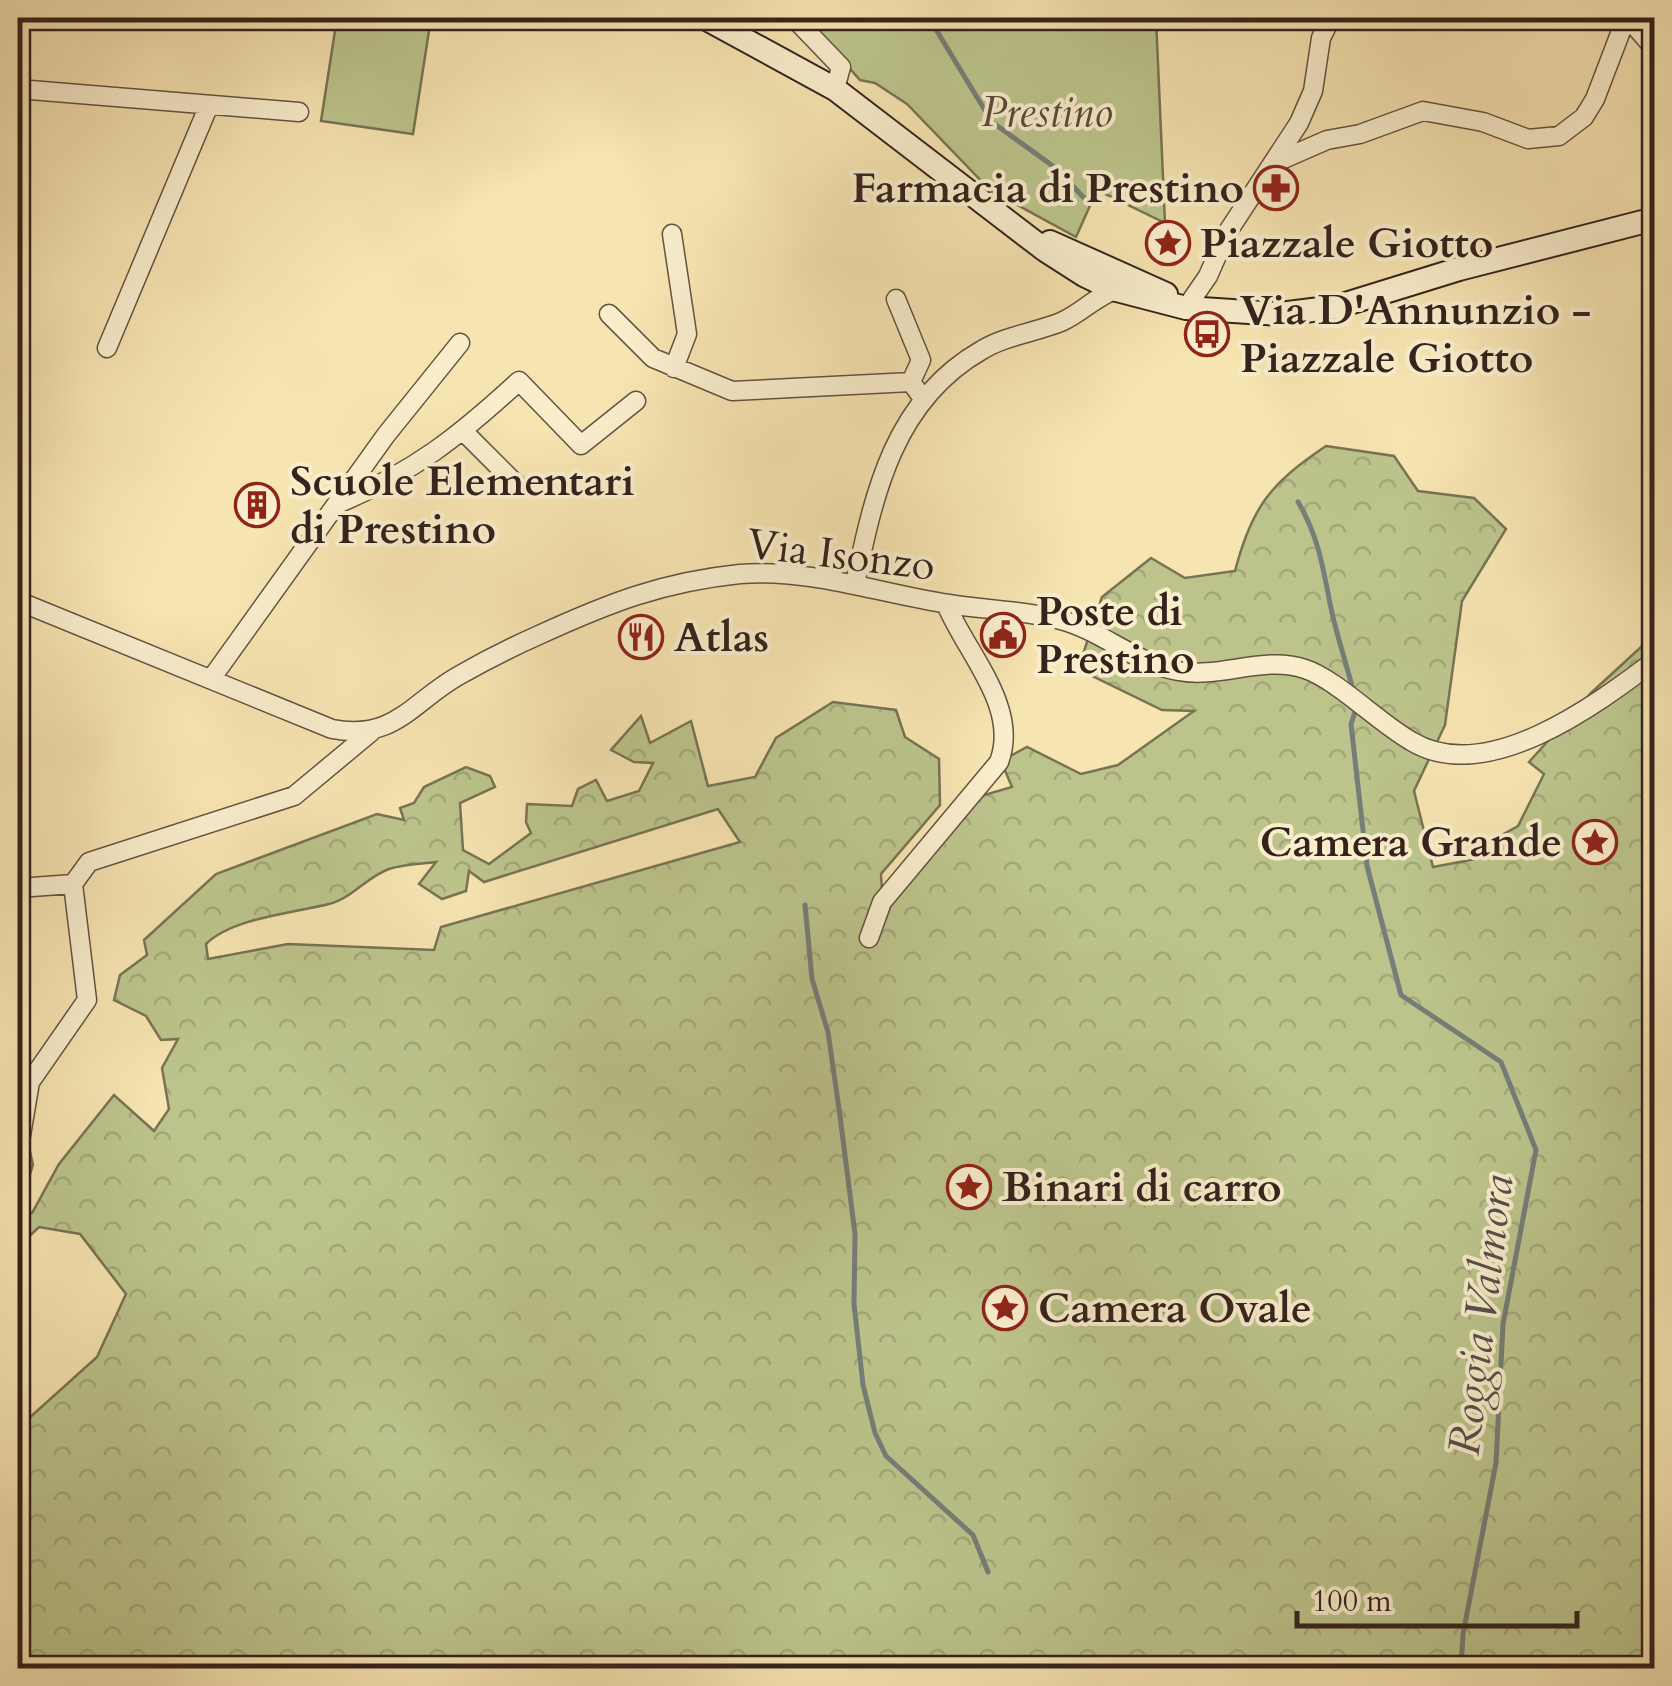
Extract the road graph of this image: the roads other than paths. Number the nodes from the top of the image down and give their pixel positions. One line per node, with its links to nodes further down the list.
1 (705, 18): 8 (main road)
2 (794, 18): 8 (street)
3 (1332, 18): 11 (street)
4 (1629, 18): 5 (street); 6 (street); 11 (street)
5 (1654, 24)
6 (1654, 48)
7 (18, 88): 9 (street)
8 (835, 90): 13 (main road)
9 (209, 105): 10 (street); 23 (street)
10 (299, 112)
11 (1272, 164): 19 (street)
12 (1654, 219): 19 (main road)
13 (1023, 232): 15 (main road); 17 (main road)
14 (672, 234): 24 (street)
15 (1084, 275): 16 (main road); 20 (street)
16 (1113, 290): 17 (main road); 20 (street)
17 (1152, 292): 19 (main road); 20 (street)
18 (896, 300): 25 (street)
19 (1194, 307)
20 (1083, 309): 26 (street)
21 (609, 314): 24 (street)
22 (460, 343): 30 (street)
23 (108, 348)
24 (674, 368): 25 (street)
25 (911, 382): 26 (street)
26 (924, 400): 31 (street)
27 (636, 401): 28 (street)
28 (464, 432): 29 (street); 30 (street)
29 (516, 484)
30 (336, 504): 35 (street)
31 (855, 584): 33 (street, Via Isonzo); 36 (street, Via Isonzo)
32 (18, 600): 35 (street)
33 (946, 604): 34 (street, Via Isonzo); 39 (street)
34 (1654, 660)
35 (210, 680): 36 (street)
36 (371, 732): 37 (street, Via Isonzo)
37 (73, 884): 38 (street); 40 (street)
38 (18, 888)
39 (870, 938)
40 (18, 1153)

